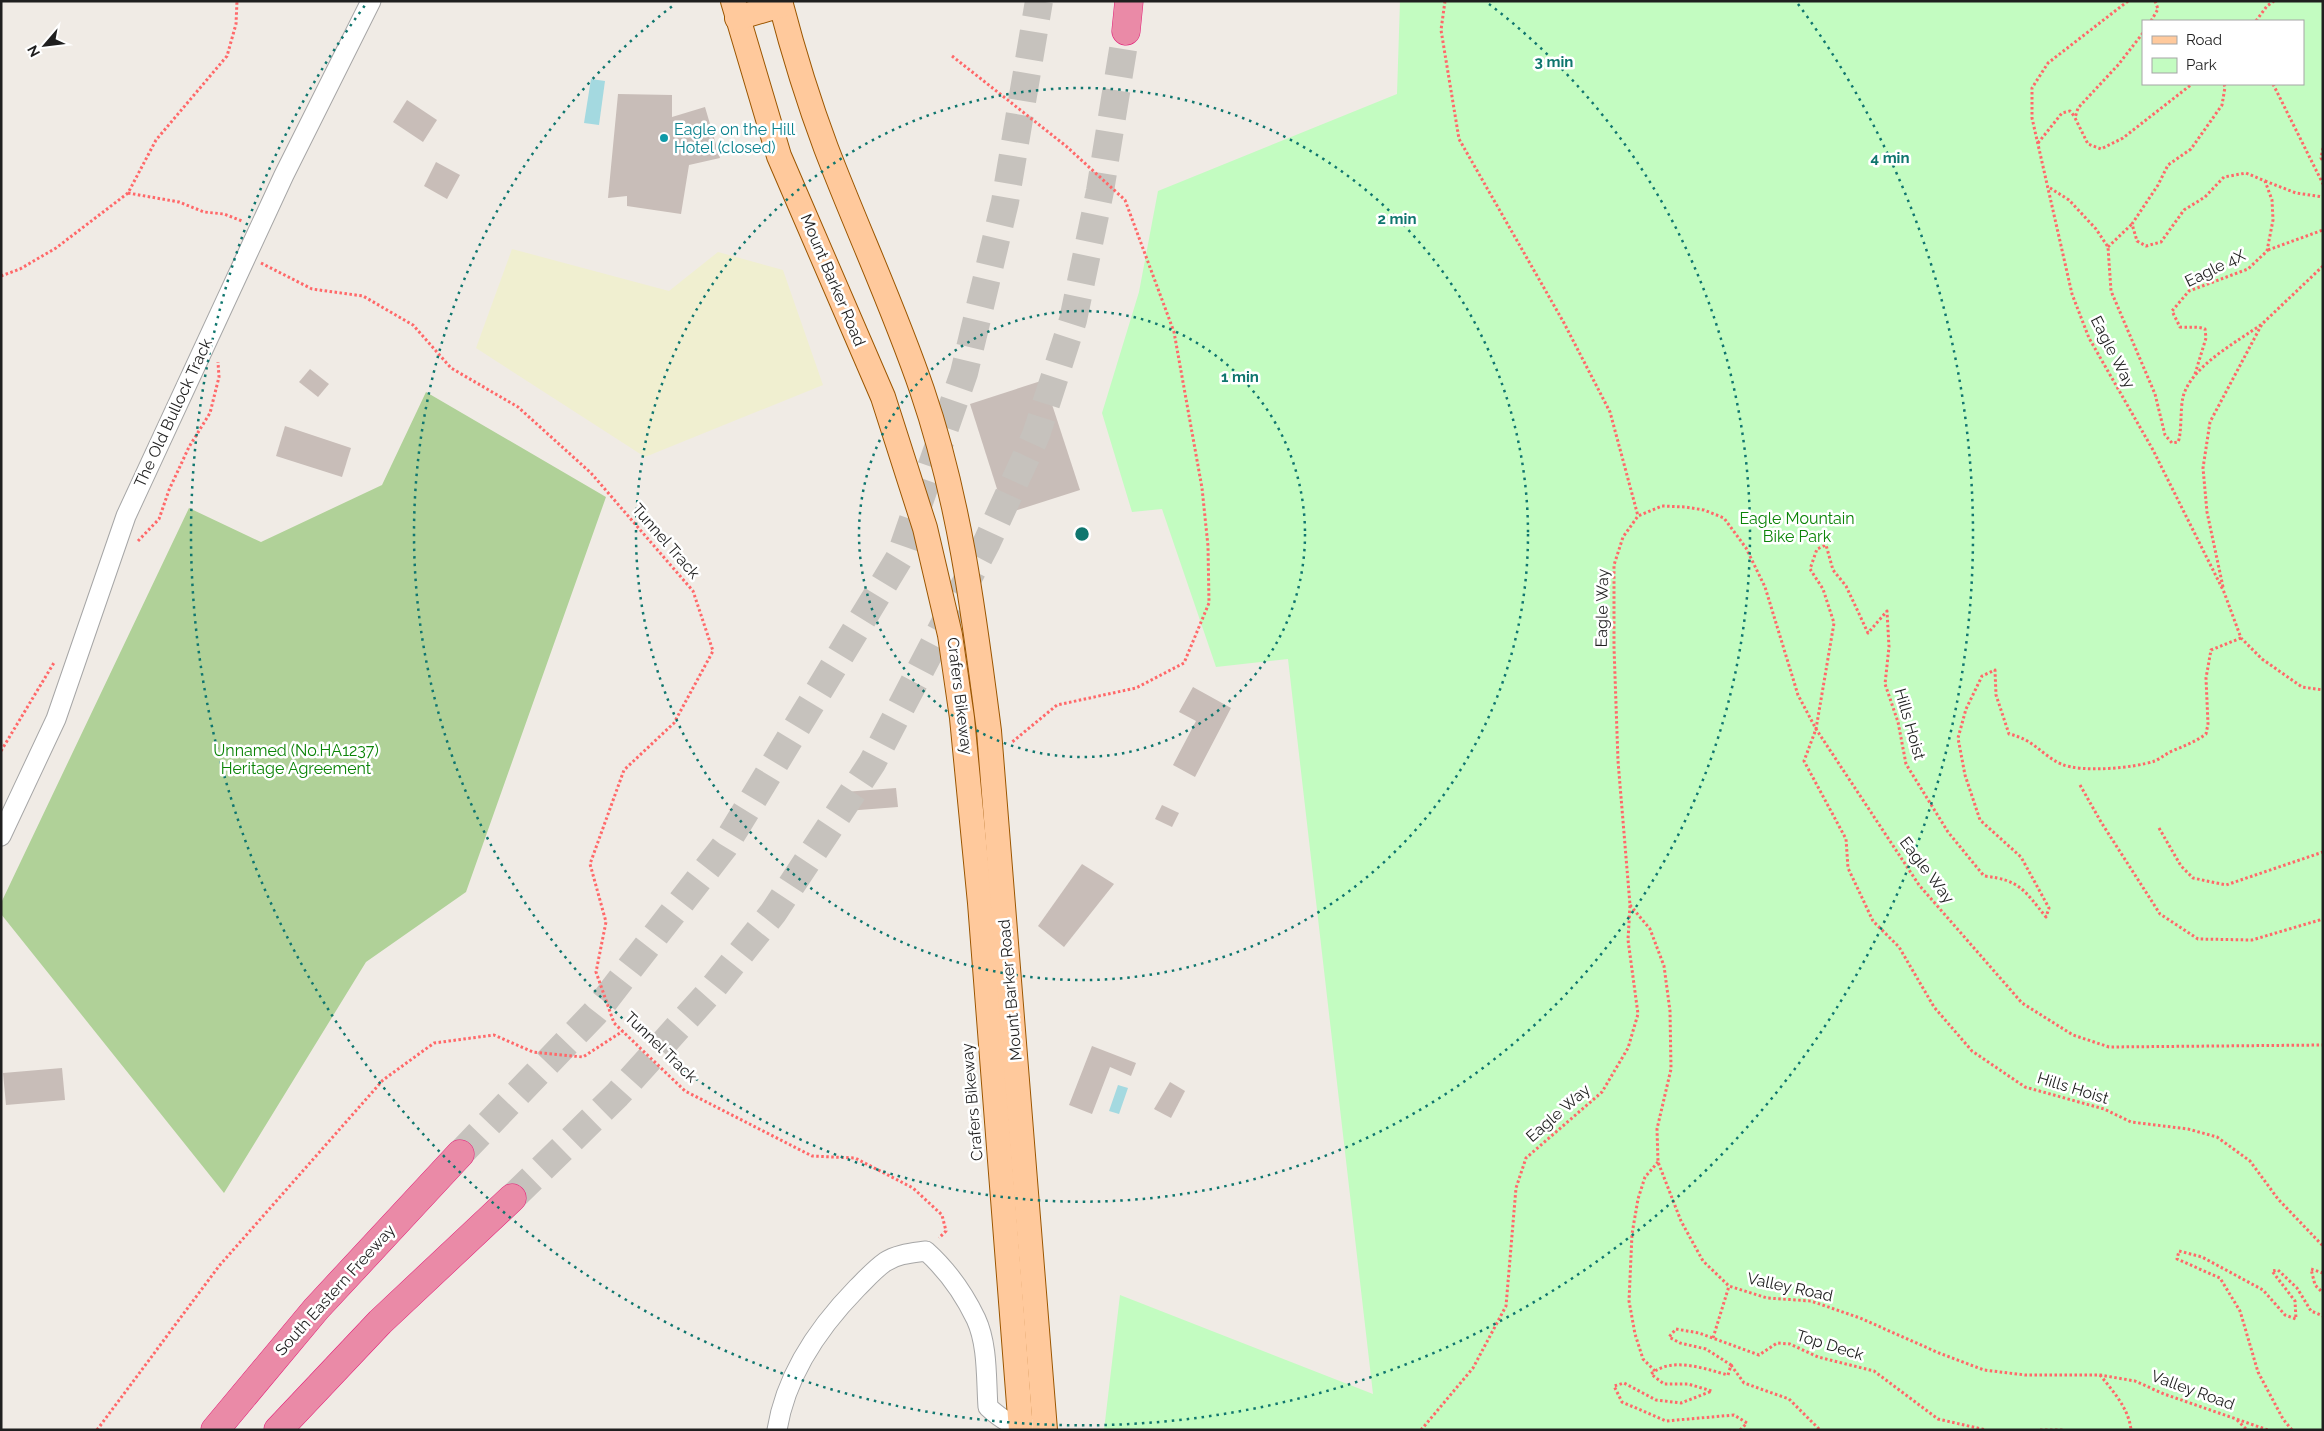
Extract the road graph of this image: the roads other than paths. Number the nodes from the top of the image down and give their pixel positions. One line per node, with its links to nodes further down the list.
1 (370, 1): 8 (street, The Old Bullock Track)
2 (1129, 1): 5 (highway)
3 (781, 3): 4 (main road); 6 (main road, Mount Barker Road)
4 (735, 9): 7 (main road, Mount Barker Road)
5 (1126, 31)
6 (964, 552): 7 (main road); 13 (main road, Mount Barker Road)
7 (933, 559): 12 (main road, Mount Barker Road)
8 (1, 836)
9 (460, 1154): 14 (highway, South Eastern Freeway)
10 (512, 1198): 15 (highway)
11 (988, 1407): 12 (street); 16 (street); 17 (street)
12 (1021, 1429): 13 (street)
13 (1045, 1429)
14 (215, 1430)
15 (278, 1430)
16 (778, 1430)
17 (992, 1430)

